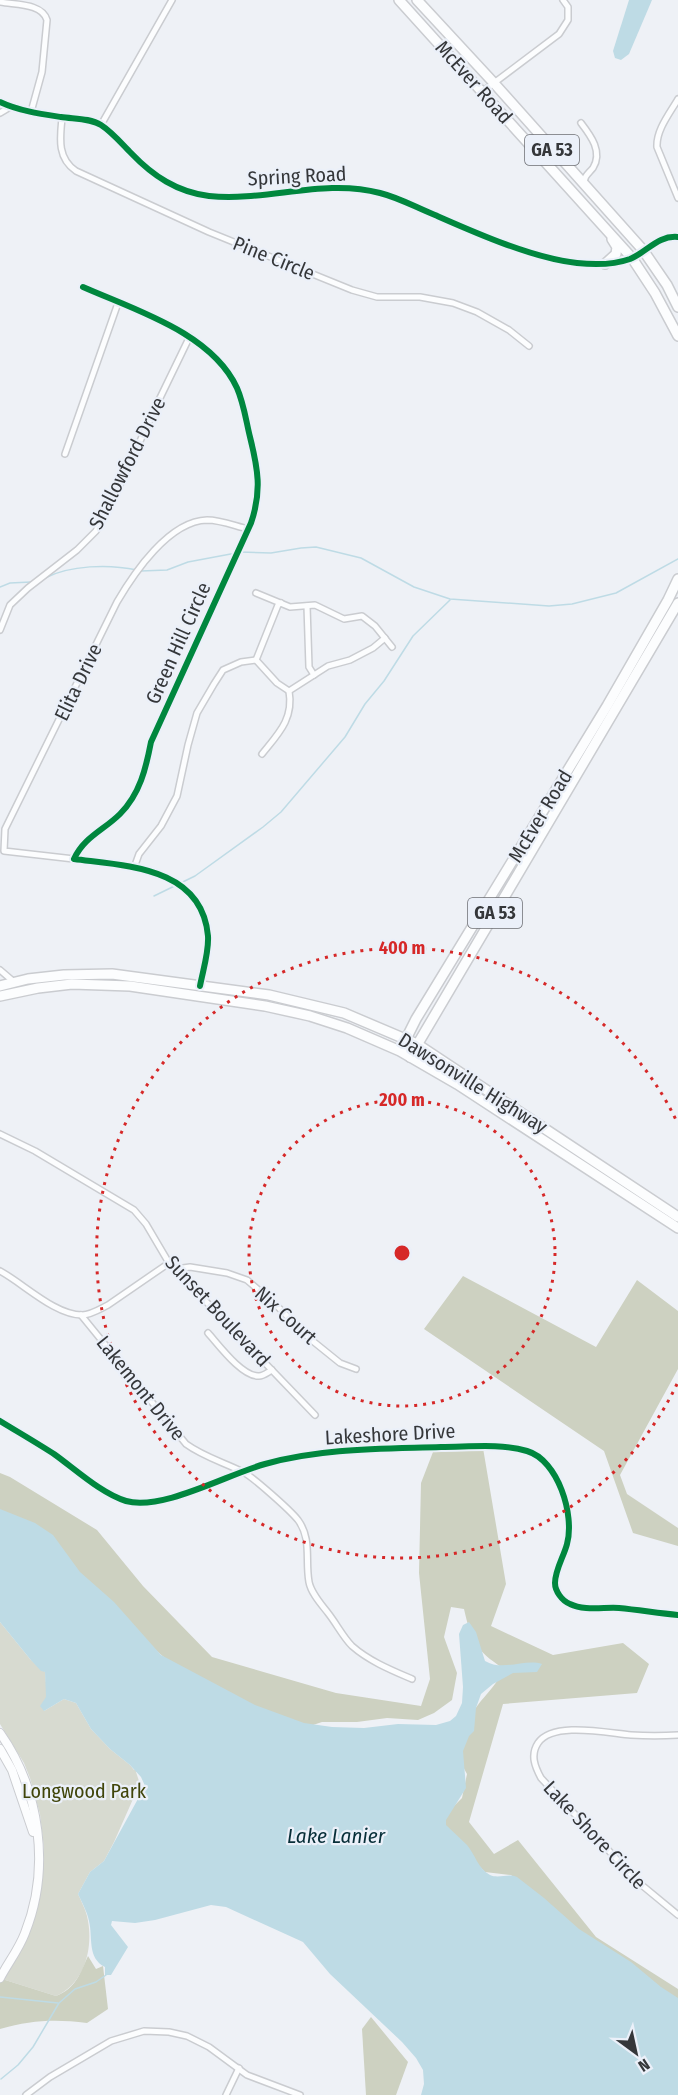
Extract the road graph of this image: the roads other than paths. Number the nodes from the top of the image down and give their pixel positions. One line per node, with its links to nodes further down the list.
1 (172, 0): 15 (street)
2 (399, 0): 7 (main road, McEver Road / GA 53)
3 (417, 0): 6 (main road, McEver Road / GA 53)
4 (563, 0): 6 (street)
5 (0, 2): 11 (street)
6 (493, 82): 7 (street); 16 (main road, McEver Road / GA 53)
7 (482, 92): 18 (main road, McEver Road / GA 53)
8 (678, 99): 17 (street)
9 (0, 102): 10 (street)
10 (10, 107): 11 (street); 12 (street)
11 (31, 112): 13 (street)
12 (0, 113)
13 (62, 118): 15 (street); 28 (street, Pine Circle)
14 (581, 123): 16 (street)
15 (101, 125): 22 (street, Spring Road)
16 (584, 186): 20 (main road, McEver Road / GA 53)
17 (678, 198)
18 (585, 204): 21 (main road, McEver Road / GA 53); 22 (main road)
19 (678, 237): 20 (street, Spring Road)
20 (643, 250): 21 (street, Spring Road); 25 (main road, McEver Road / GA 53)
21 (632, 258): 22 (street, Spring Road); 27 (main road, McEver Road / GA 53)
22 (605, 264)
23 (83, 287): 24 (street, Green Hill Circle)
24 (118, 303): 26 (street, Green Hill Circle); 29 (street)
25 (678, 307)
26 (190, 336): 30 (street, Green Hill Circle); 36 (street, Shallowford Drive)
27 (678, 336)
28 (529, 346)
29 (65, 454)
30 (248, 530): 43 (street, Elita Drive); 44 (street, Green Hill Circle)
31 (678, 579): 45 (main road, McEver Road / GA 53)
32 (256, 593): 33 (street)
33 (281, 603): 35 (street); 39 (street)
34 (678, 603): 47 (main road, McEver Road / GA 53)
35 (307, 606): 37 (street); 40 (street)
36 (0, 630)
37 (384, 638): 38 (street); 40 (street)
38 (392, 647)
39 (256, 660): 41 (street); 46 (street)
40 (314, 675): 41 (street)
41 (289, 691): 42 (street)
42 (262, 754)
43 (2, 851): 44 (street, Elita Drive)
44 (74, 859): 46 (street)
45 (514, 860): 47 (main road); 54 (main road, McEver Road / GA 53)
46 (134, 868): 51 (street)
47 (488, 924): 55 (main road, McEver Road / GA 53)
48 (0, 970): 49 (street)
49 (14, 982): 50 (main road, Dawsonville Highway); 51 (main road, Dawsonville Highway); 52 (street)
50 (0, 986)
51 (200, 986): 54 (main road, Dawsonville Highway)
52 (17, 992): 53 (main road, Dawsonville Highway); 56 (main road, Dawsonville Highway)
53 (0, 996)
54 (406, 1039): 55 (main road, Dawsonville Highway); 56 (main road, McEver Road / GA 53)
55 (417, 1044): 57 (main road, McEver Road); 59 (main road, Dawsonville Highway)
56 (400, 1051): 57 (main road, Dawsonville Highway)
57 (410, 1057): 60 (main road, Dawsonville Highway)
58 (0, 1134): 62 (street, Sunset Boulevard)
59 (592, 1160): 60 (main road); 61 (main road, Dawsonville Highway)
60 (587, 1169): 61 (main road, Dawsonville Highway)
61 (677, 1223)
62 (169, 1263): 63 (street, Sunset Boulevard); 65 (street)
63 (176, 1269): 67 (street, Nix Court); 68 (street, Sunset Boulevard)
64 (0, 1271): 65 (street)
65 (81, 1315): 71 (street, Lakemont Drive)
66 (208, 1333): 68 (street)
67 (356, 1369)
68 (272, 1370): 69 (street, Sunset Boulevard)
69 (315, 1415)
70 (0, 1421): 71 (street, Lakeshore Drive)
71 (242, 1472): 72 (street, Lakeshore Drive); 73 (street, Lakemont Drive)
72 (678, 1615)
73 (412, 1679)
74 (0, 1733): 77 (street)
75 (678, 1735): 78 (street, Lake Shore Circle)
76 (0, 1749): 77 (street)
77 (39, 1851): 79 (street)
78 (678, 1915)
79 (0, 1978)
80 (238, 2068): 81 (street); 82 (street); 83 (street)
81 (26, 2095)
82 (226, 2095)
83 (300, 2095)

